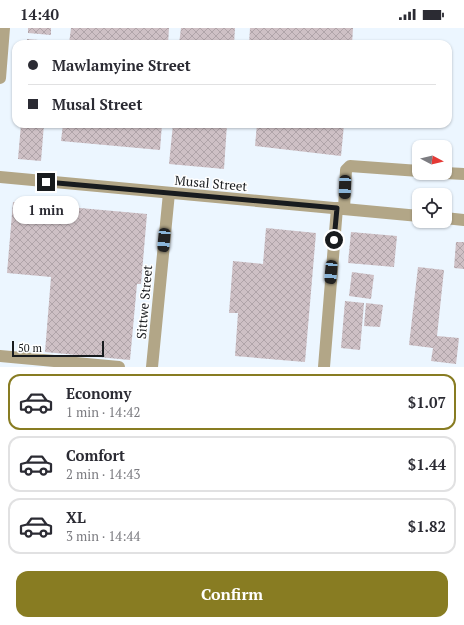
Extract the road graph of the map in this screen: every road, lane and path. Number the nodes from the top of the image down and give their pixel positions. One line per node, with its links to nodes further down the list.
1 (4, 28): 2 (street)
2 (0, 78)
3 (412, 170): 8 (street)
4 (452, 173): 5 (street)
5 (464, 174)
6 (0, 177): 7 (street, Musal Street)
7 (169, 193): 8 (street, Musal Street); 14 (street, Sittwe Street)
8 (340, 208): 9 (street, Musal Street); 15 (street)
9 (412, 215)
10 (452, 219): 11 (street)
11 (464, 220)
12 (0, 356): 13 (street)
13 (119, 367)
14 (152, 367)
15 (324, 367)

